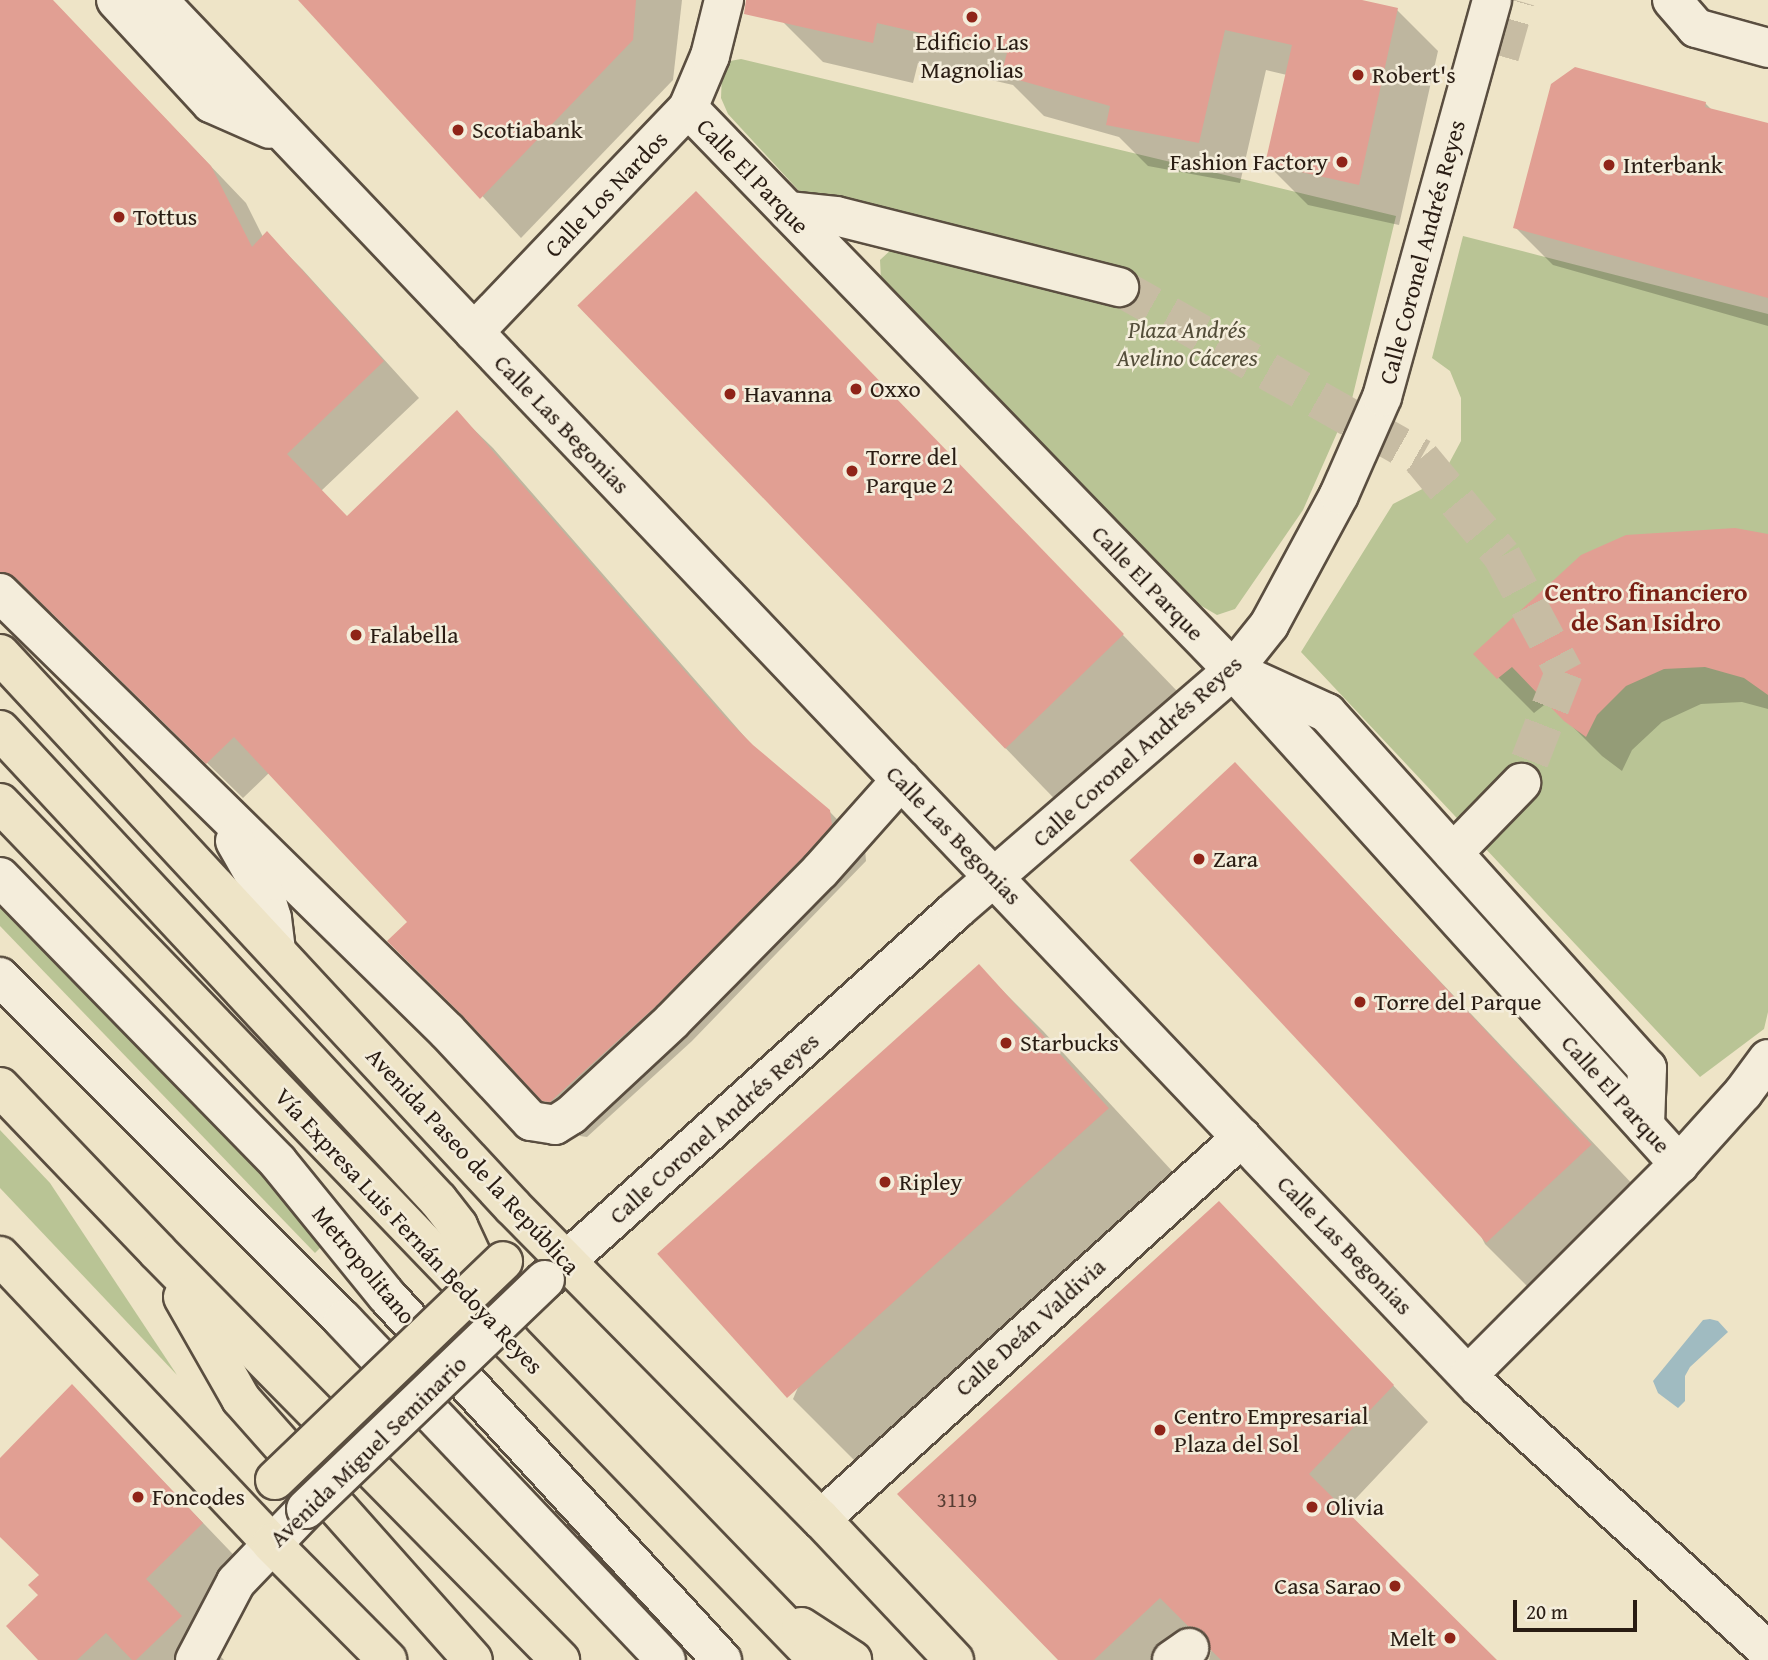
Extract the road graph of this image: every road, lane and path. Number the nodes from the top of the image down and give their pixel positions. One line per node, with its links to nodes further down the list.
1 (116, 0): 9 (street)
2 (158, 0): 9 (street, Calle Las Begonias)
3 (724, 0): 8 (street, Calle Los Nardos)
4 (1492, 0): 10 (street, Calle Coronel Andrés Reyes)
5 (1672, 0): 6 (street)
6 (1768, 48)
7 (1500, 56): 10 (street)
8 (688, 108): 11 (street, Calle El Parque); 13 (street, Calle Los Nardos)
9 (289, 138): 13 (street, Calle Las Begonias)
10 (1437, 194): 16 (street, Calle Coronel Andrés Reyes)
11 (788, 211): 12 (street); 16 (street, Calle El Parque)
12 (1119, 287)
13 (474, 332): 18 (street, Calle Las Begonias)
14 (0, 593): 21 (street)
15 (0, 654): 25 (main road, Avenida Paseo de la República)
16 (1233, 670): 22 (street); 24 (street, Calle Coronel Andrés Reyes); 29 (street, Calle El Parque)
17 (0, 730): 36 (main road)
18 (901, 779): 21 (street); 24 (street, Calle Las Begonias)
19 (1521, 783): 22 (street)
20 (0, 803): 36 (main road, Vía Expresa Luis Fernán Bedoya Reyes)
21 (224, 813): 25 (street)
22 (1453, 852): 29 (street)
23 (0, 877): 48 (street, Metropolitano)
24 (994, 877): 30 (street, Calle Las Begonias); 35 (street, Calle Coronel Andrés Reyes)
25 (276, 950): 32 (main road, Avenida Paseo de la República)
26 (0, 977): 47 (street, Metropolitano)
27 (1768, 1059): 31 (street)
28 (0, 1087): 33 (main road)
29 (1645, 1126): 31 (street, Calle El Parque)
30 (1242, 1137): 37 (street, Calle Las Begonias); 39 (street, Calle Deán Valdivia)
31 (1678, 1164): 37 (street)
32 (513, 1208): 35 (main road, Avenida Paseo de la República); 38 (main road, bridge)
33 (158, 1252): 45 (main road); 46 (main road)
34 (0, 1256): 38 (main road)
35 (555, 1270): 39 (main road, Avenida Paseo de la República); 40 (street, Avenida Miguel Seminario, bridge)
36 (511, 1342): 41 (main road, Vía Expresa Luis Fernán Bedoya Reyes)
37 (1469, 1374): 42 (street, Calle Las Begonias)
38 (214, 1481): 40 (main road)
39 (821, 1519): 51 (main road, Avenida Paseo de la República)
40 (271, 1544): 43 (street, Avenida Miguel Seminario); 44 (main road)
41 (766, 1605): 49 (main road, Vía Expresa Luis Fernán Bedoya Reyes); 50 (main road)
42 (1768, 1650)
43 (195, 1660)
44 (387, 1660)
45 (472, 1660)
46 (560, 1660)
47 (666, 1660)
48 (722, 1660)
49 (818, 1660)
50 (852, 1660)
51 (954, 1660)

